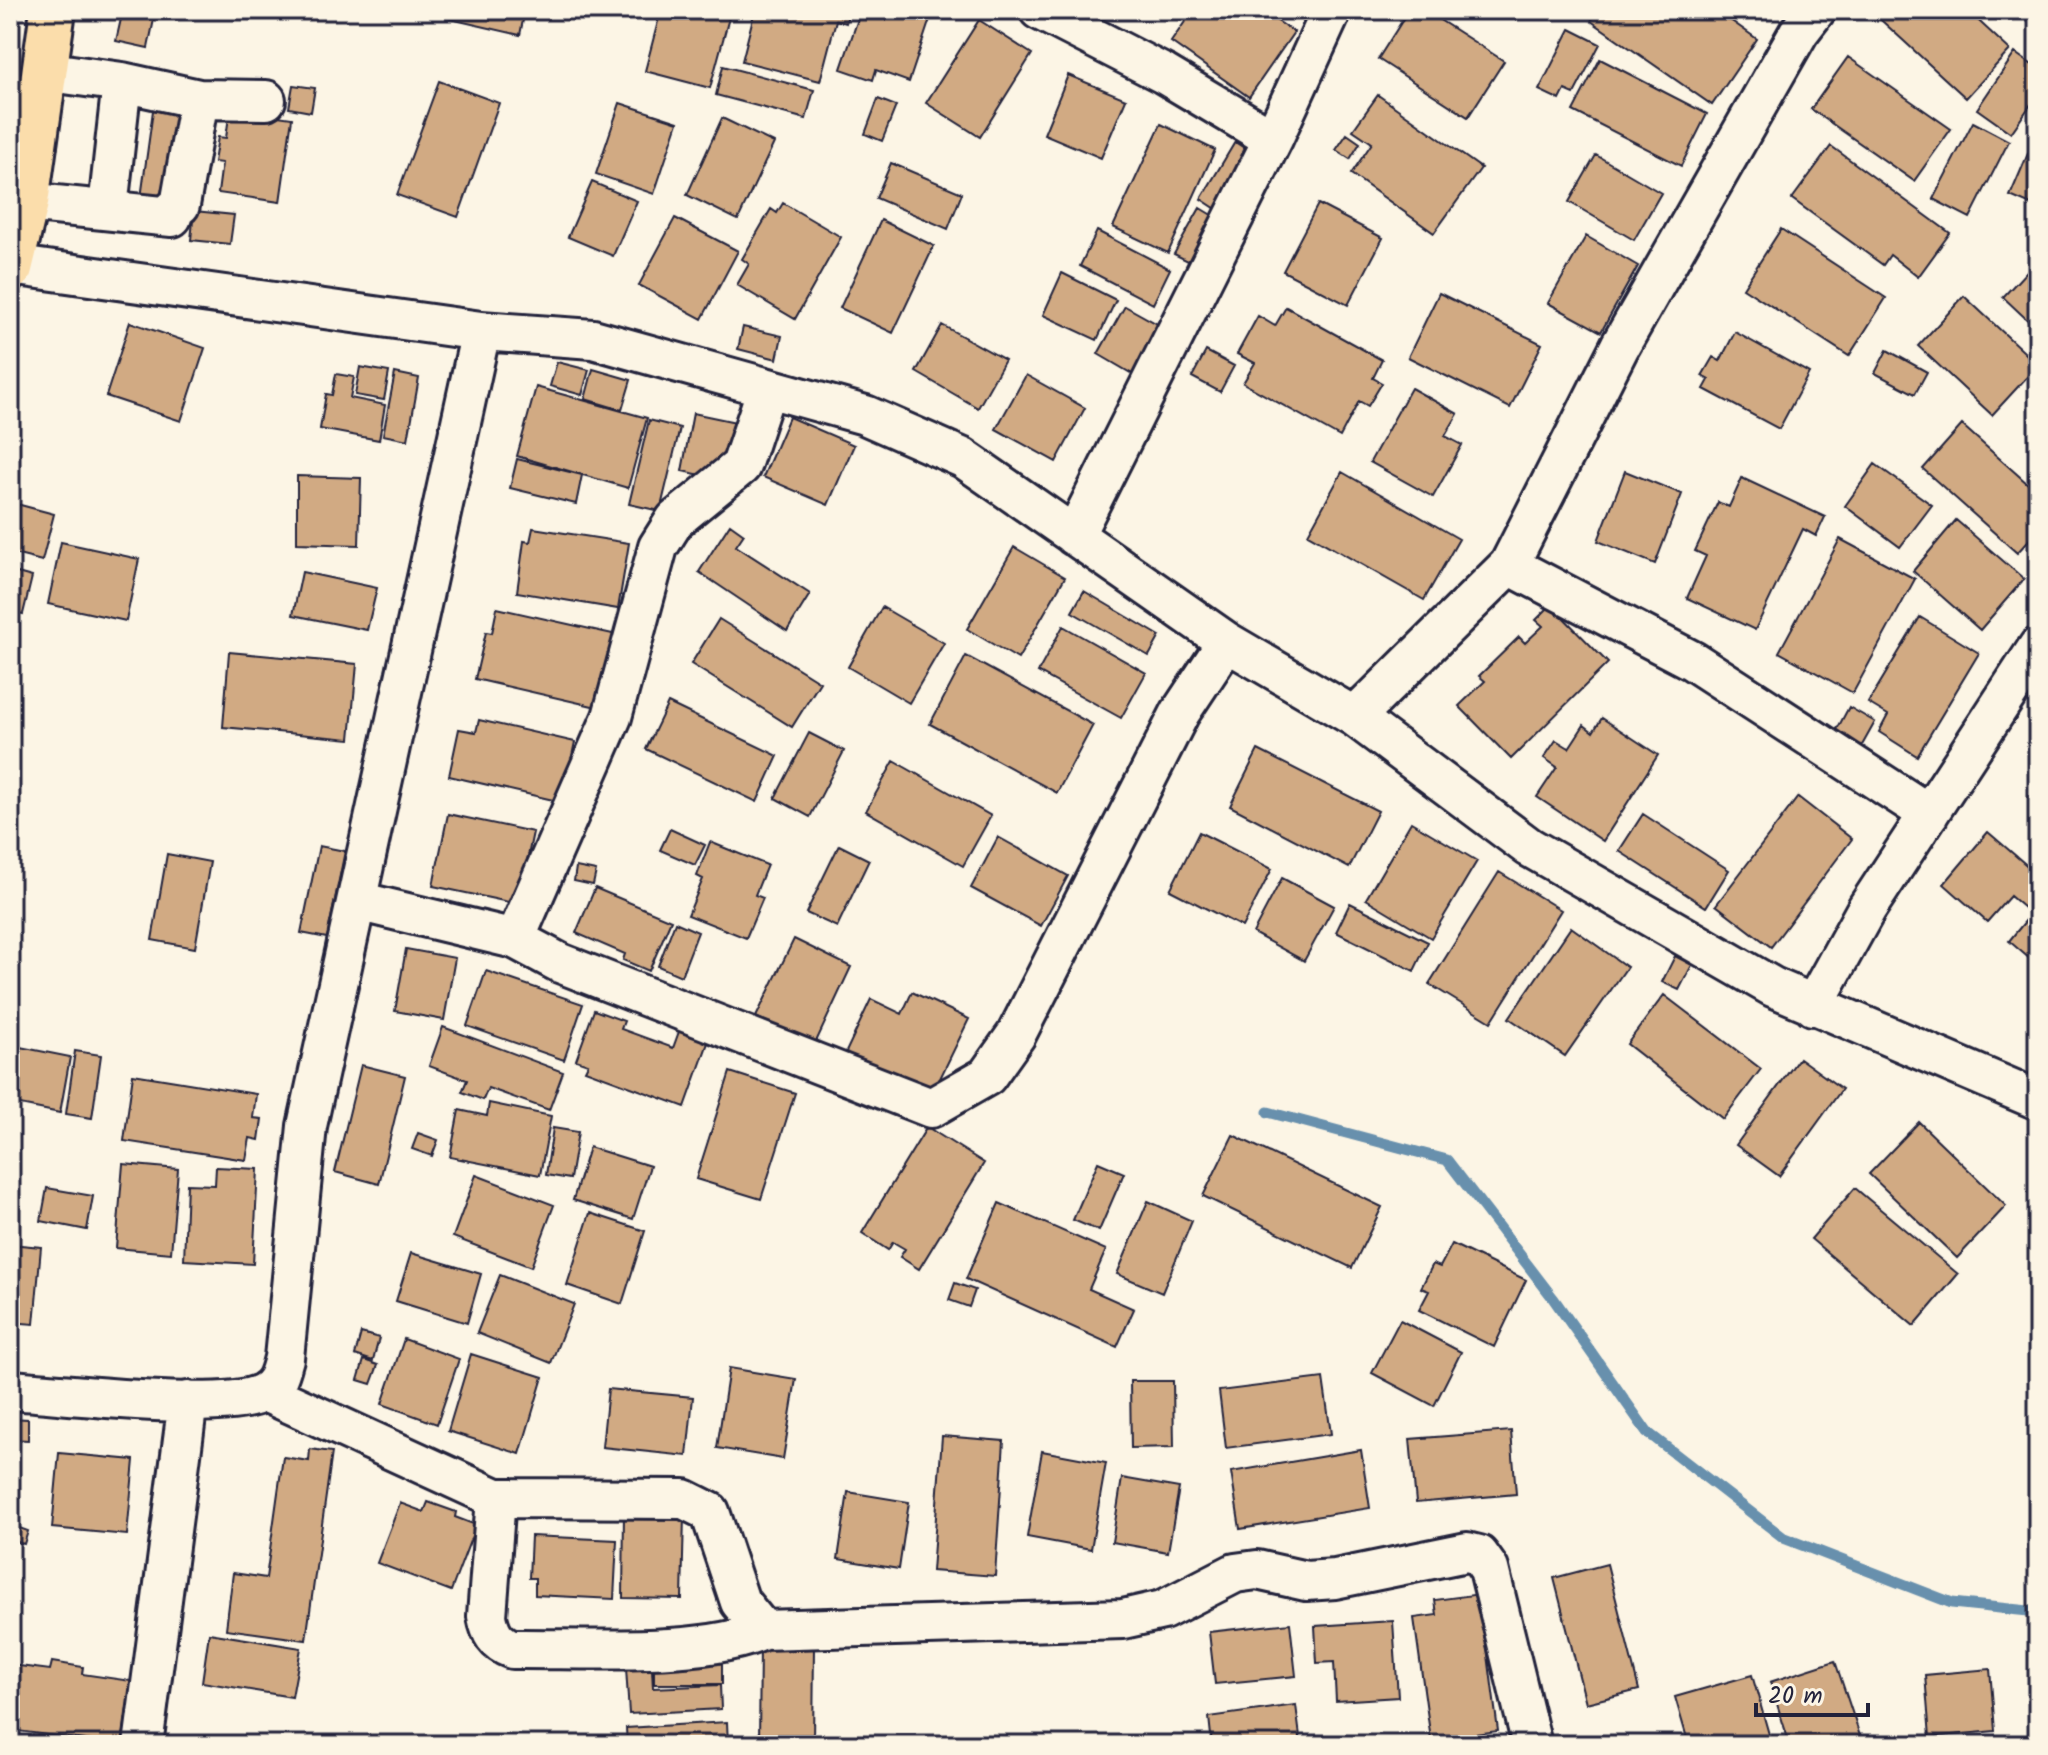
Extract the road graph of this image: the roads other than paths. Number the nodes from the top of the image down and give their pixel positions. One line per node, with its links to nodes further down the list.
1 (53, 10): 5 (main road)
2 (1039, 10): 9 (street)
3 (1332, 10): 9 (street)
4 (1816, 10): 16 (street)
5 (43, 71): 6 (street); 10 (main road)
6 (122, 82): 7 (street); 11 (street)
7 (199, 99): 8 (street); 11 (street)
8 (266, 100)
9 (1273, 139): 15 (street)
10 (26, 202): 11 (street); 12 (main road)
11 (108, 208)
12 (10, 267): 13 (street)
13 (481, 331): 14 (street); 21 (street)
14 (767, 388): 15 (street); 22 (street)
15 (1074, 536): 17 (street)
16 (1509, 565): 19 (street); 20 (street)
17 (1227, 642): 19 (street); 22 (street)
18 (2038, 647): 20 (street)
19 (1355, 717): 23 (street)
20 (1929, 814): 23 (street)
21 (357, 901): 22 (street); 26 (street)
22 (515, 939)
23 (1813, 1006): 24 (street)
24 (2038, 1100)
25 (10, 1390): 27 (street)
26 (265, 1392): 27 (street); 28 (street)
27 (188, 1401): 30 (street)
28 (496, 1498): 29 (street); 29 (street)
29 (763, 1630): 31 (street)
30 (143, 1745)
31 (1532, 1745)

